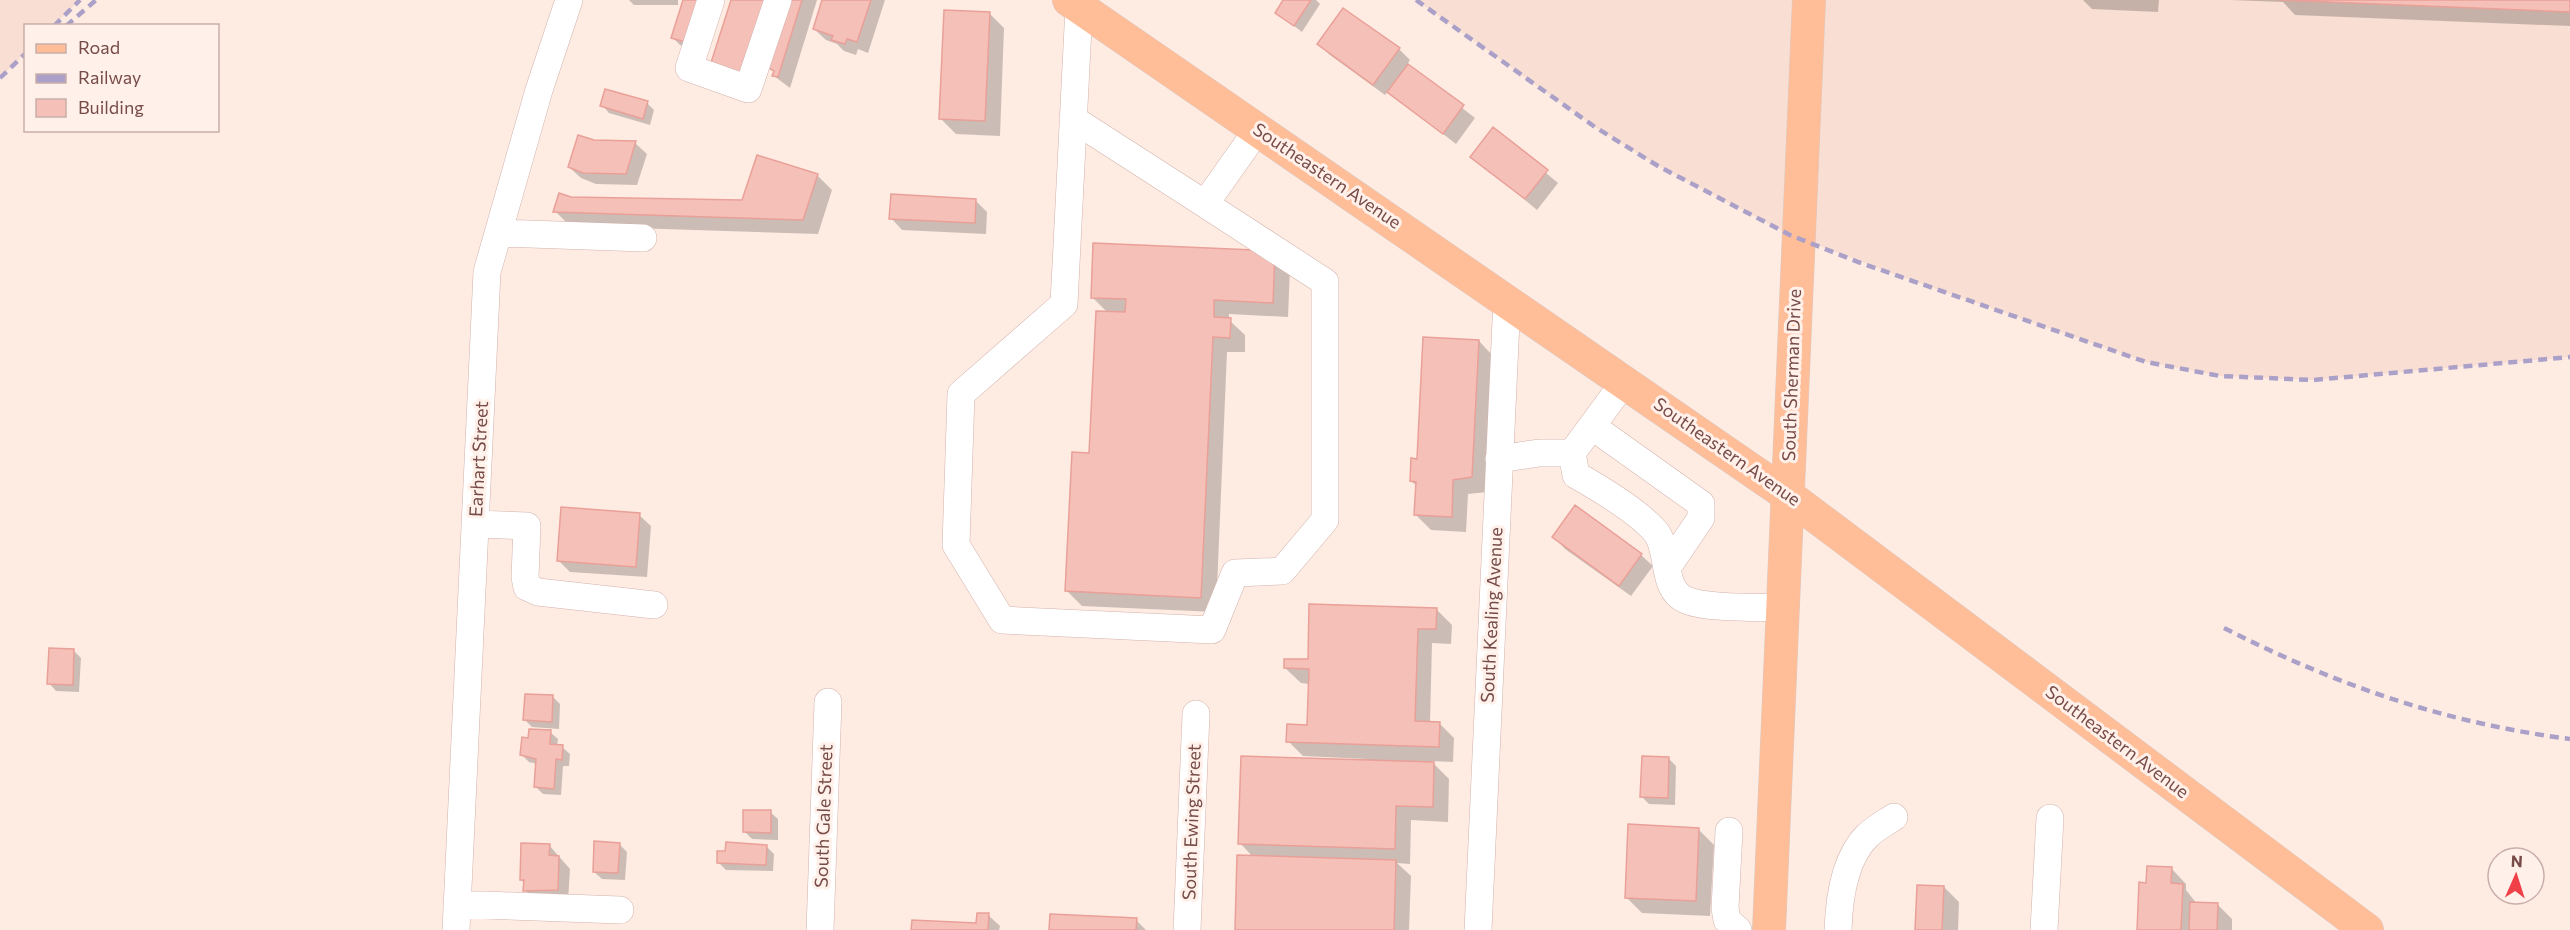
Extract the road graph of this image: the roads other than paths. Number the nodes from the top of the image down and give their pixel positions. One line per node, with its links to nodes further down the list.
1 (569, 0): 9 (street, Earhart Street)
2 (711, 0): 3 (street)
3 (778, 0)
4 (1809, 0): 16 (main road, South Sherman Drive)
5 (1074, 3): 6 (street); 7 (main road, Southeastern Avenue)
6 (1073, 119): 8 (street); 8 (street)
7 (1258, 129): 8 (street); 11 (main road, Southeastern Avenue)
8 (1205, 204)
9 (499, 233): 10 (street); 17 (street, Earhart Street)
10 (643, 238)
11 (1507, 299): 12 (main road, Southeastern Avenue); 15 (street, South Kealing Avenue)
12 (1625, 381): 13 (street); 16 (main road, Southeastern Avenue)
13 (1593, 427): 14 (street); 18 (street)
14 (1572, 453): 15 (street); 18 (street)
15 (1499, 459): 30 (street, South Kealing Avenue)
16 (1786, 494): 20 (main road, South Sherman Drive); 35 (main road, Southeastern Avenue)
17 (476, 524): 19 (street); 27 (street, Earhart Street)
18 (1667, 568): 20 (street)
19 (654, 605)
20 (1782, 608): 32 (main road, South Sherman Drive)
21 (828, 702): 28 (street, South Gale Street)
22 (1196, 714): 29 (street, South Ewing Street)
23 (1894, 817): 33 (street)
24 (2050, 818): 34 (street)
25 (1729, 831): 31 (street)
26 (620, 910): 27 (street)
27 (457, 917)
28 (820, 930)
29 (1187, 930)
30 (1478, 930)
31 (1738, 930)
32 (1769, 930)
33 (1838, 930)
34 (2044, 930)
35 (2367, 930)

